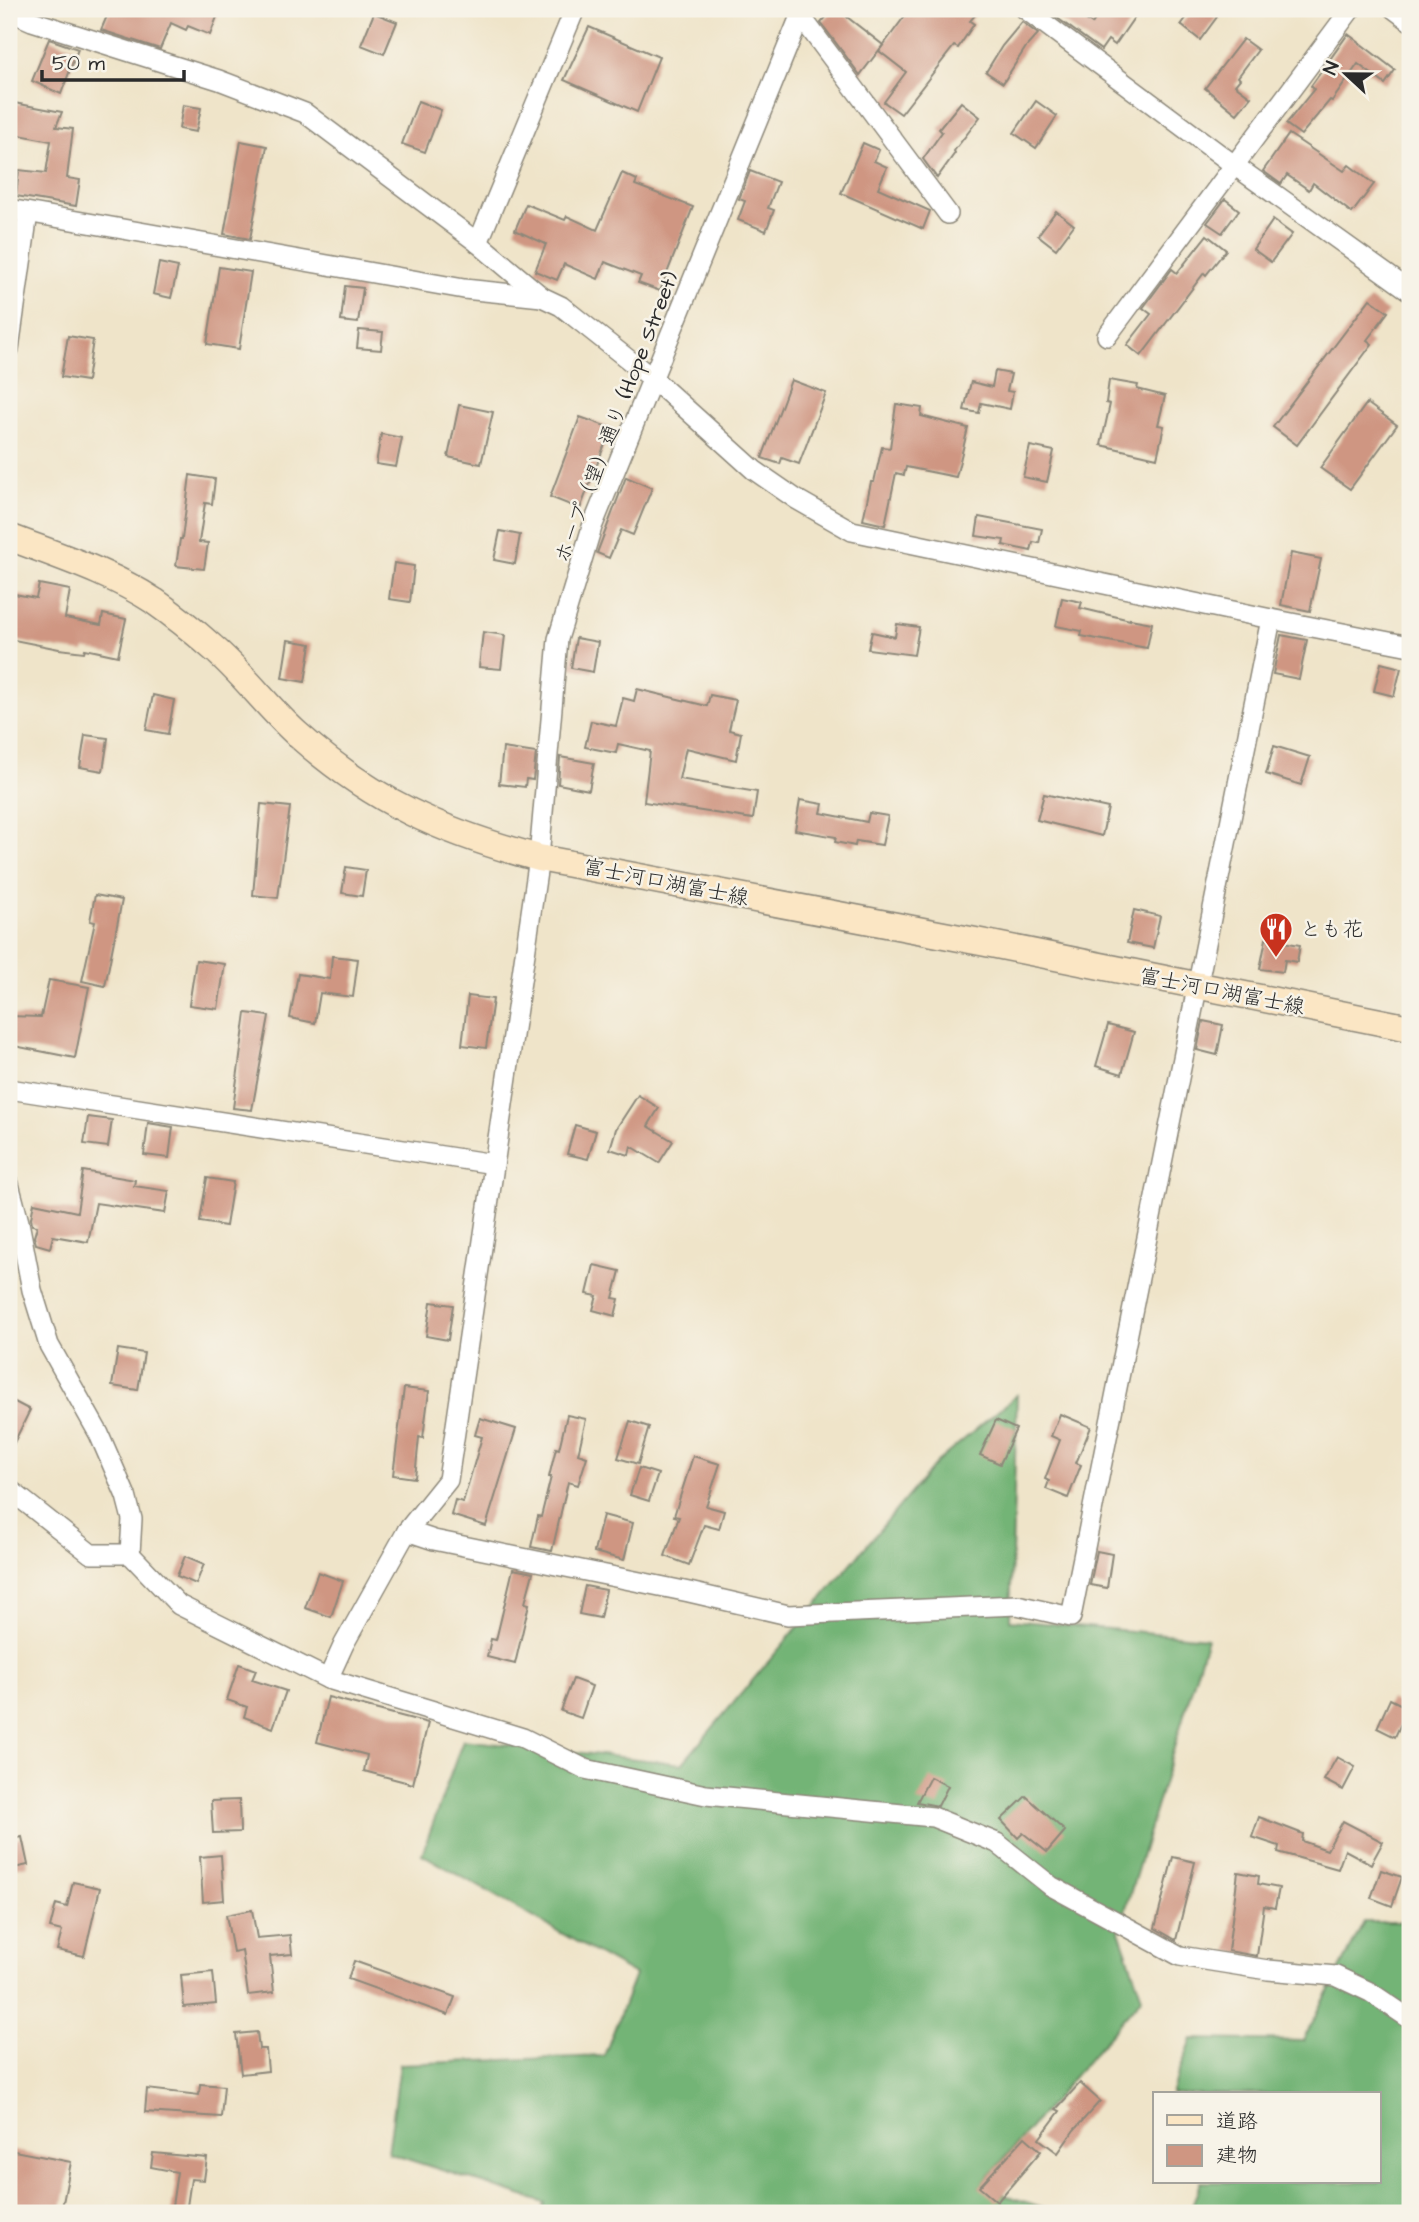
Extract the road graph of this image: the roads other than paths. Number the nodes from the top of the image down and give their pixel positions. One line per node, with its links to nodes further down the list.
1 (575, 9): 11 (street)
2 (1025, 9): 8 (street)
3 (1351, 9): 8 (street)
4 (1394, 9): 7 (street)
5 (9, 11): 11 (street)
6 (802, 12): 10 (street); 16 (street, ホープ（望）通り (Hope Street))
7 (1410, 21)
8 (1234, 164): 12 (street); 14 (street)
9 (19, 211): 13 (street); 15 (street)
10 (948, 215)
11 (478, 243): 13 (street)
12 (1410, 291)
13 (542, 297): 16 (street)
14 (1107, 336)
15 (9, 349)
16 (653, 379): 18 (street); 20 (street, ホープ（望）通り (Hope Street))
17 (9, 537): 20 (main road, 富士河口湖富士線)
18 (1271, 619): 19 (street); 21 (street)
19 (1410, 646)
20 (539, 858): 21 (main road, 富士河口湖富士線); 24 (street, ホープ（望）通り (Hope Street))
21 (1198, 987): 22 (main road, 富士河口湖富士線); 27 (street)
22 (1410, 1028)
23 (9, 1089): 24 (street)
24 (494, 1164): 27 (street, ホープ（望）通り (Hope Street))
25 (9, 1184): 28 (street)
26 (9, 1489): 28 (street)
27 (407, 1531): 29 (street, ホープ（望）通り (Hope Street))
28 (130, 1555): 29 (street)
29 (328, 1679): 30 (street)
30 (1410, 2019)

